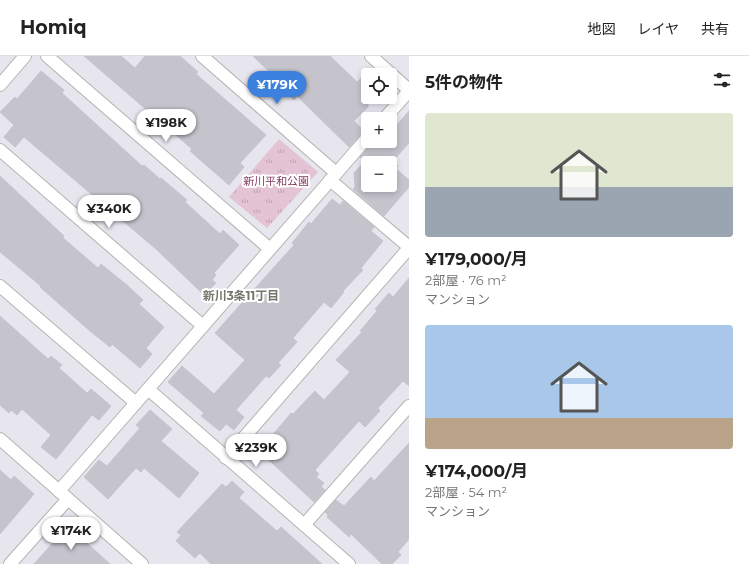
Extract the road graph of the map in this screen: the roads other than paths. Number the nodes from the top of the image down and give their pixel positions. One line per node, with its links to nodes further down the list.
1 (26, 56): 5 (street)
2 (47, 56): 12 (street)
3 (202, 56): 10 (street)
4 (371, 56): 6 (street)
5 (0, 85)
6 (409, 90): 7 (street)
7 (390, 112)
8 (361, 145): 10 (street)
9 (0, 150): 14 (street)
10 (333, 176): 11 (street); 12 (street)
11 (409, 248): 19 (street)
12 (270, 249): 14 (street)
13 (0, 286): 16 (street)
14 (203, 326): 15 (street)
15 (148, 389): 16 (street); 19 (street)
16 (136, 403): 20 (street)
17 (409, 406): 21 (street)
18 (0, 439): 20 (street)
19 (226, 458): 21 (street)
20 (64, 495): 22 (street); 23 (street)
21 (304, 525): 24 (street)
22 (138, 563)
23 (10, 564)
24 (349, 564)

